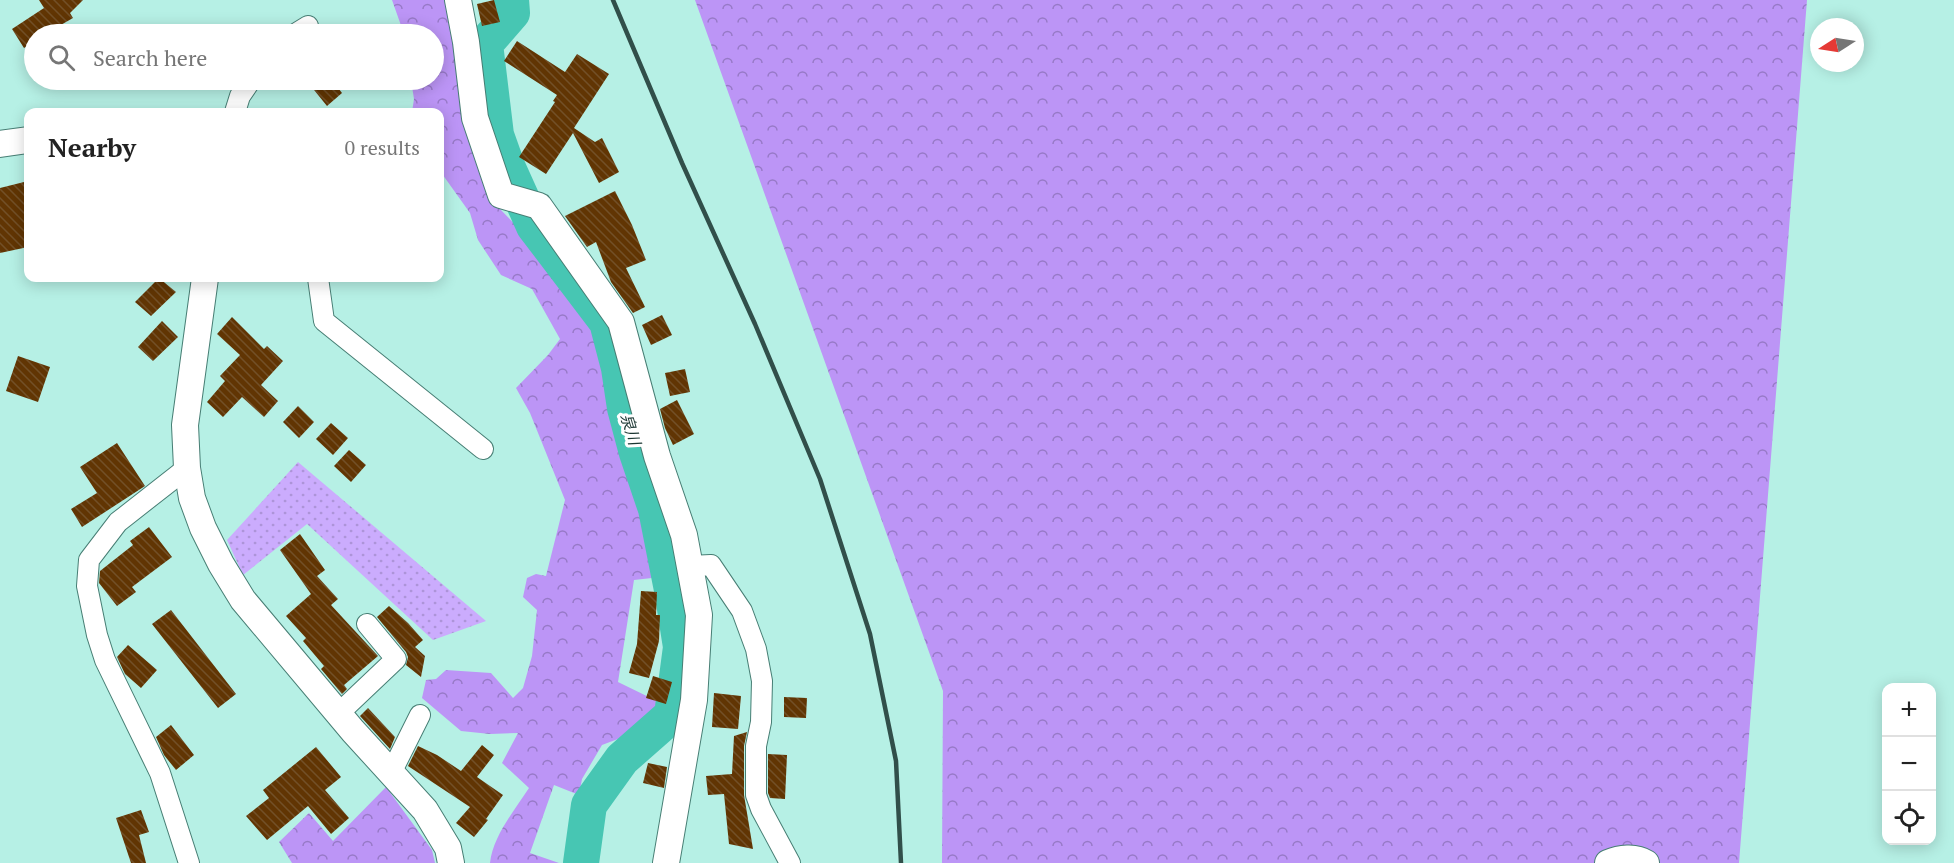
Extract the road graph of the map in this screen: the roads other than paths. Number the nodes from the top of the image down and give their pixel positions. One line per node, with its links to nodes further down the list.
1 (458, 0): 10 (street)
2 (244, 90): 3 (street)
3 (236, 108)
4 (24, 141): 5 (street)
5 (0, 144)
6 (204, 282): 9 (street)
7 (319, 282): 8 (street)
8 (483, 449)
9 (187, 468): 12 (street); 15 (street)
10 (690, 566): 17 (street); 18 (street)
11 (367, 624): 12 (street)
12 (338, 714): 14 (street)
13 (420, 715): 14 (street)
14 (391, 773): 16 (street)
15 (189, 863)
16 (451, 863)
17 (666, 863)
18 (790, 863)
19 (1608, 863): 20 (street)
20 (1646, 863)

